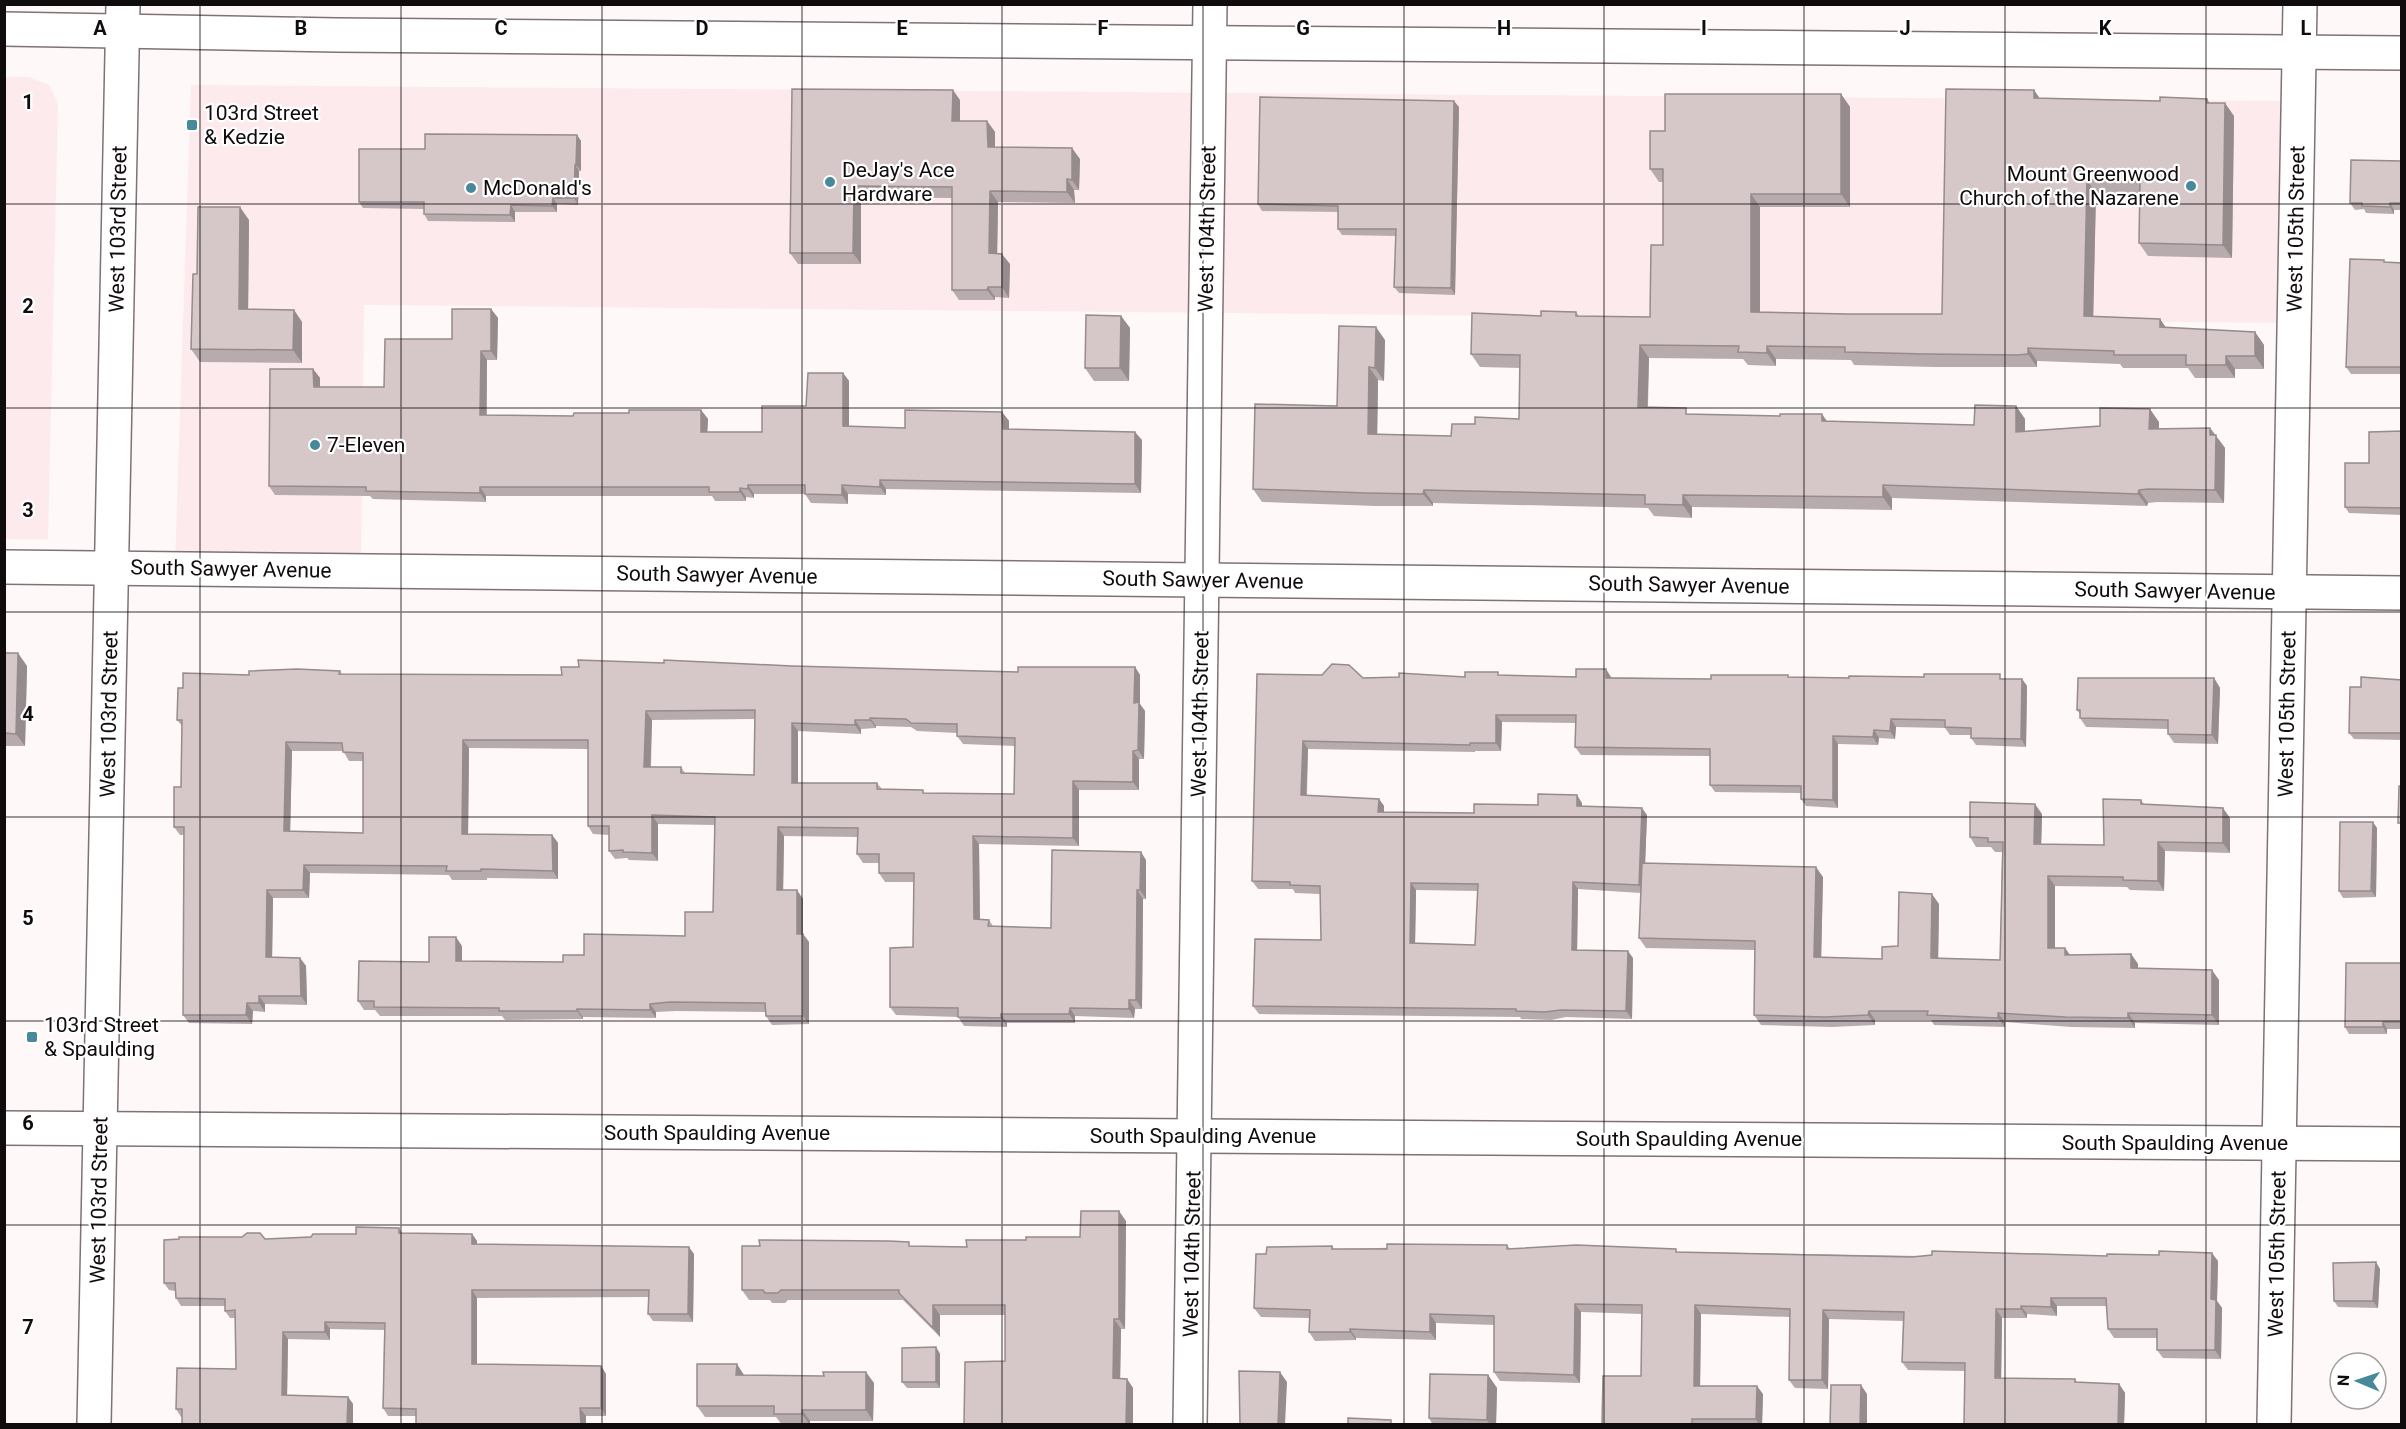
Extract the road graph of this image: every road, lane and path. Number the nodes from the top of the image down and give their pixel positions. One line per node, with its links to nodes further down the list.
1 (1210, 4): 5 (street, West 104th Street)
2 (2300, 4): 6 (street, West 105th Street)
3 (123, 17): 4 (street); 5 (street); 9 (street, West 103rd Street)
4 (4, 29)
5 (1209, 42): 6 (street); 10 (street, West 104th Street)
6 (2299, 52): 7 (street); 11 (street, West 105th Street)
7 (2402, 53)
8 (4, 567): 9 (street, South Sawyer Avenue)
9 (111, 568): 10 (street, South Sawyer Avenue); 14 (street, West 103rd Street)
10 (1202, 580): 11 (street, South Sawyer Avenue); 15 (street, West 104th Street)
11 (2289, 592): 12 (street, South Sawyer Avenue); 16 (street, West 105th Street)
12 (2402, 593)
13 (4, 1128): 14 (street, South Spaulding Avenue)
14 (100, 1128): 15 (street, South Spaulding Avenue); 18 (street, West 103rd Street)
15 (1194, 1136): 16 (street, South Spaulding Avenue); 19 (street, West 104th Street)
16 (2279, 1143): 17 (street, South Spaulding Avenue); 20 (street, West 105th Street)
17 (2402, 1144)
18 (94, 1425)
19 (1190, 1425)
20 (2274, 1425)

